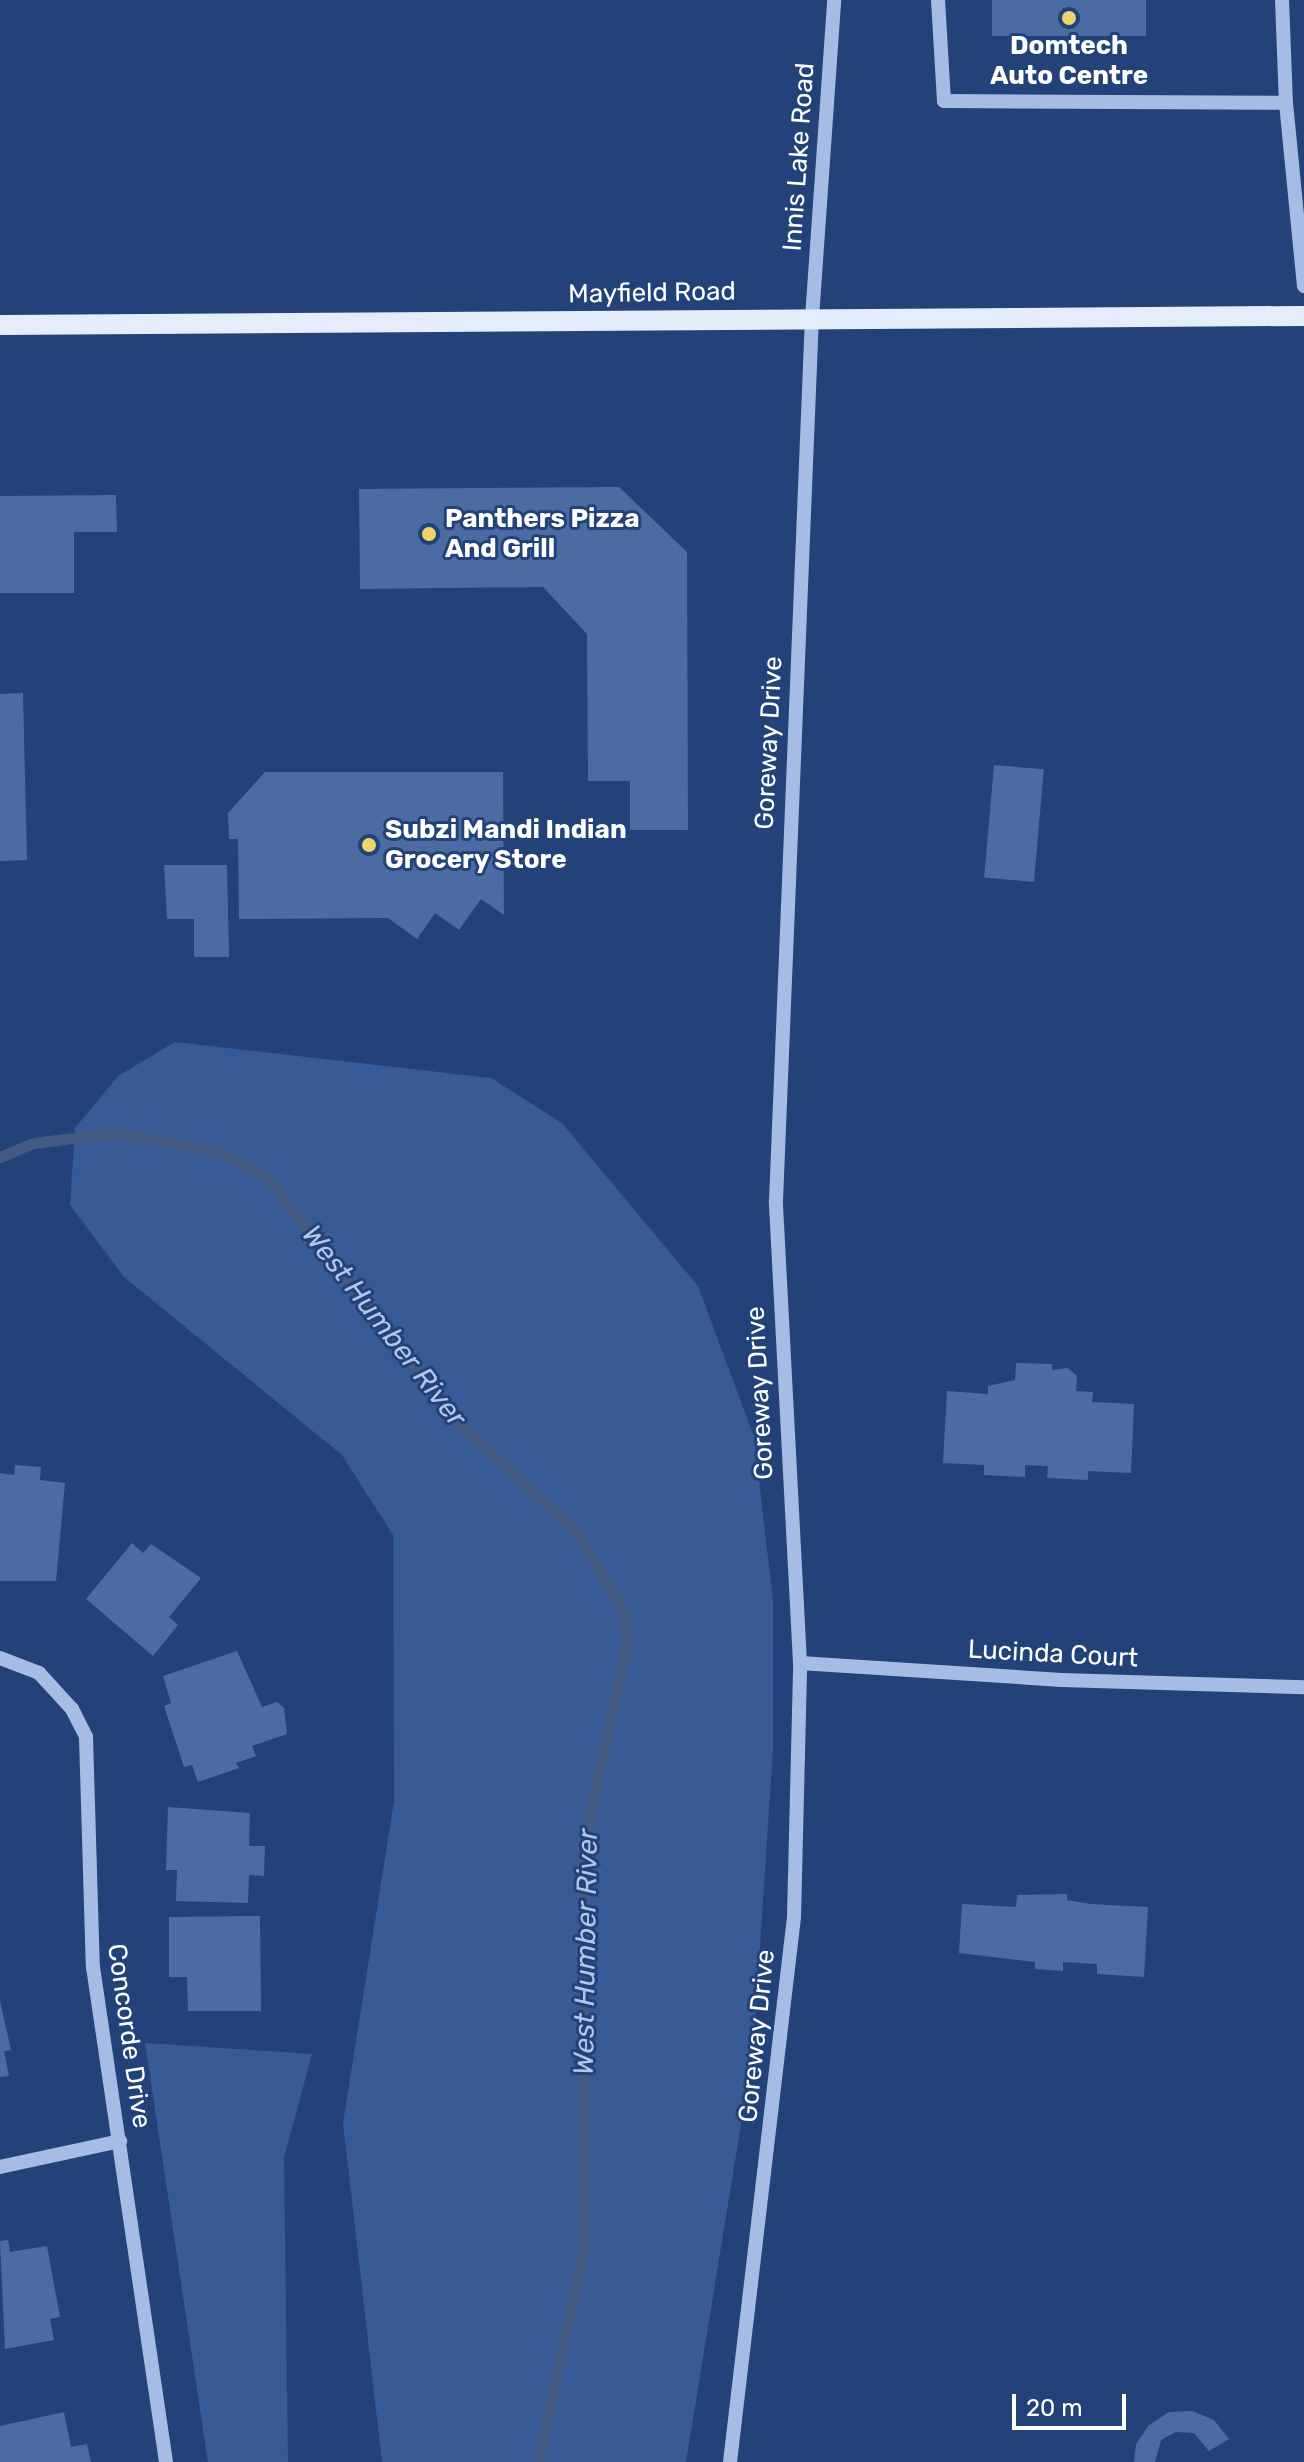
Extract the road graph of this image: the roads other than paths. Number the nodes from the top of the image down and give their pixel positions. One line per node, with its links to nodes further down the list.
1 (834, 0): 7 (street, Innis Lake Road)
2 (938, 0): 4 (street)
3 (1282, 0): 4 (street)
4 (1286, 103): 5 (street)
5 (1304, 286)
6 (1304, 316): 7 (main road, Mayfield Road)
7 (812, 318): 8 (main road, Mayfield Road); 10 (street, Goreway Drive)
8 (0, 325)
9 (0, 1658): 12 (street, Concorde Drive)
10 (800, 1663): 11 (street, Lucinda Court); 15 (street, Goreway Drive)
11 (1304, 1687)
12 (120, 2141): 13 (street); 14 (street, Concorde Drive)
13 (0, 2167)
14 (166, 2462)
15 (730, 2462)

